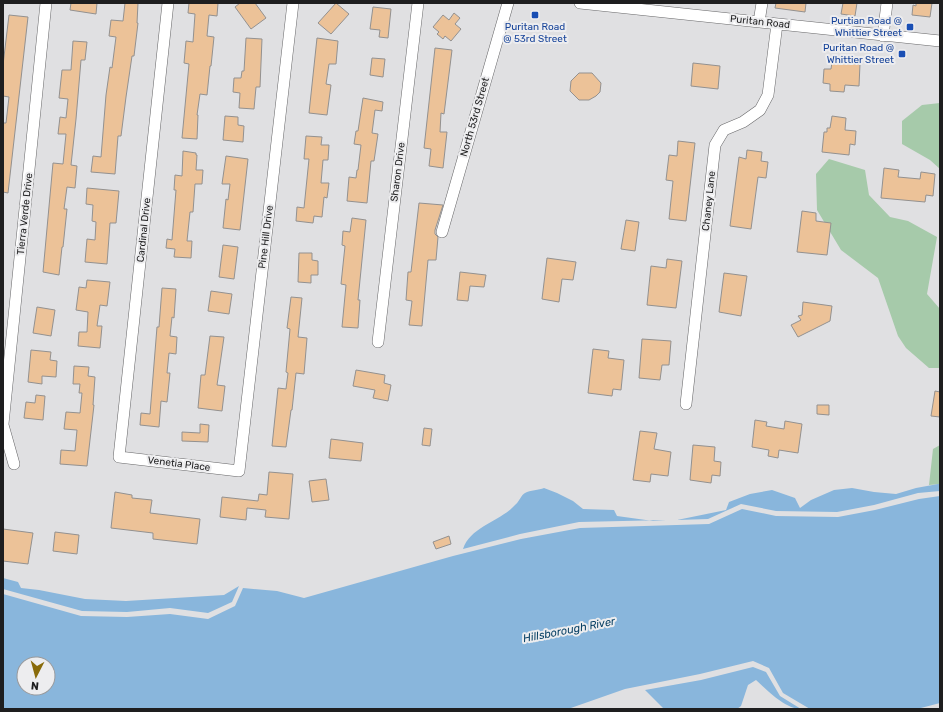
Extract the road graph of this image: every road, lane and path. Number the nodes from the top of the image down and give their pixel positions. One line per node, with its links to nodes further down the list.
1 (46, 3): 17 (street, Tierra Verde Drive)
2 (168, 3): 18 (street, Cardinal Drive)
3 (293, 3): 20 (street, Pine Hill Drive)
4 (418, 3): 15 (street, Sharon Drive)
5 (508, 3): 14 (street, North 53rd Street)
6 (580, 3): 9 (street, Puritan Road)
7 (762, 3): 10 (street)
8 (887, 3): 12 (street)
9 (631, 5): 10 (street, Puritan Road)
10 (759, 22): 11 (street, Puritan Road)
11 (777, 24): 12 (street, Puritan Road); 16 (street, Chaney Lane)
12 (883, 36): 13 (street, Puritan Road)
13 (940, 42)
14 (442, 232)
15 (378, 342)
16 (686, 404)
17 (3, 424): 19 (street, Tierra Verde Drive)
18 (119, 457): 20 (street, Venetia Place)
19 (14, 464)
20 (239, 471)

